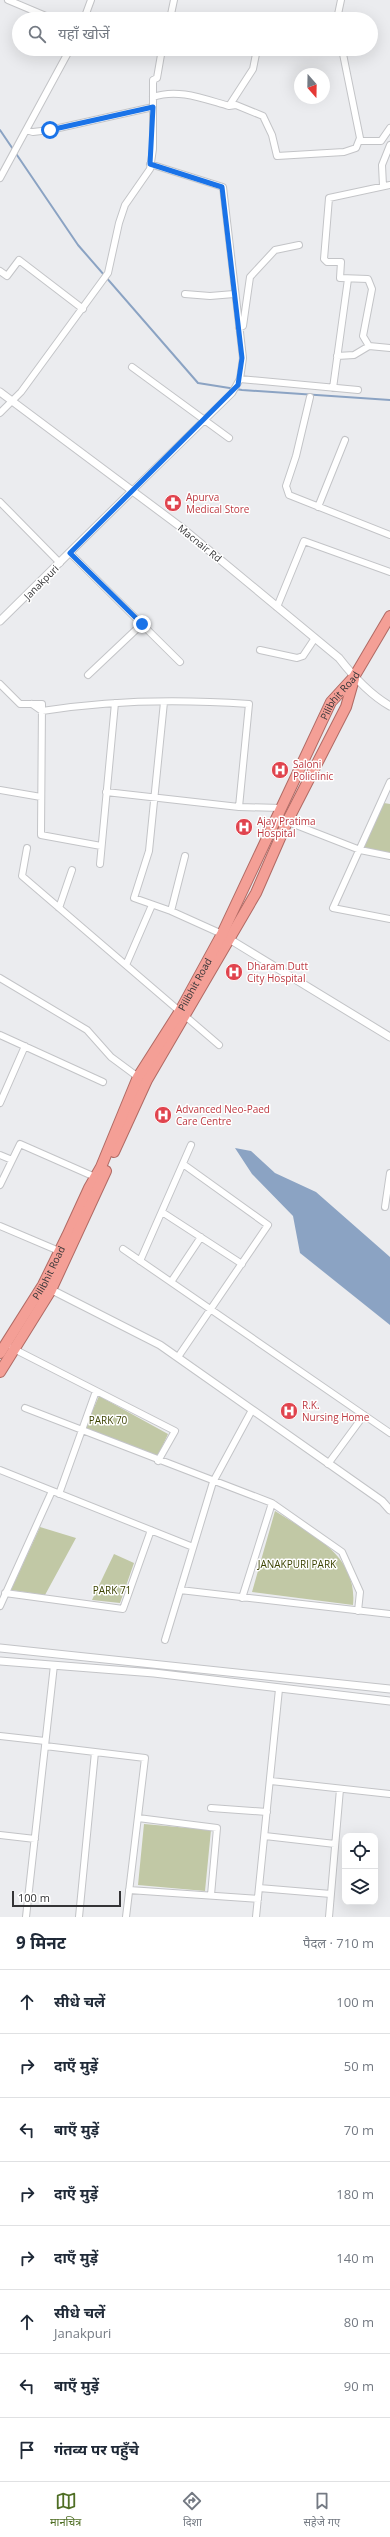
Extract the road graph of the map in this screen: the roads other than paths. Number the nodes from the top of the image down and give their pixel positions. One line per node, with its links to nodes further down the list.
1 (8, 0): 5 (street)
2 (91, 0): 6 (street)
3 (174, 0): 7 (street)
4 (341, 0): 8 (street)
5 (36, 12)
6 (87, 12)
7 (171, 12)
8 (338, 12)
9 (66, 56): 17 (street)
10 (161, 56): 13 (street)
11 (256, 56): 14 (street)
12 (343, 56): 18 (street)
13 (153, 97): 14 (street); 15 (street)
14 (229, 106): 18 (street)
15 (153, 107): 17 (street); 20 (street)
16 (390, 128): 18 (street)
17 (26, 130): 21 (street)
18 (359, 142)
19 (390, 146): 23 (street)
20 (150, 164): 28 (street); 29 (street)
21 (0, 178)
22 (390, 185): 23 (street)
23 (383, 186): 26 (street)
24 (299, 245): 30 (street)
25 (0, 271): 29 (street)
26 (348, 279): 31 (street); 33 (street)
27 (185, 294): 28 (street)
28 (234, 294): 30 (street)
29 (83, 309): 40 (street)
30 (239, 328): 35 (street)
31 (369, 346): 32 (street); 33 (street)
32 (390, 348)
33 (338, 356): 36 (street)
34 (132, 367): 42 (street)
35 (239, 382): 36 (street); 42 (street)
36 (333, 388): 37 (street)
37 (358, 390)
38 (0, 392): 40 (street, Macnair Rd)
39 (310, 397): 47 (street)
40 (12, 400): 41 (street); 45 (street, Macnair Rd)
41 (0, 413)
42 (204, 420): 43 (street); 45 (street)
43 (229, 438)
44 (344, 440): 47 (street)
45 (132, 491): 49 (street, Janakpuri); 52 (street, Macnair Rd)
46 (0, 502): 50 (street)
47 (318, 507): 48 (street)
48 (390, 535)
49 (70, 553): 50 (street, Janakpuri); 55 (street)
50 (60, 563): 54 (street, Janakpuri)
51 (390, 572): 52 (street)
52 (277, 607): 56 (street, Macnair Rd)
53 (390, 616): 60 (highway, Pilibhit Road)
54 (0, 621)
55 (142, 624): 58 (street); 59 (street)
56 (315, 638): 57 (street); 60 (street, Macnair Rd)
57 (260, 650)
58 (180, 662)
59 (88, 675)
60 (354, 677): 64 (street, Macnair Rd); 72 (highway); 72 (highway, Pilibhit Road)
61 (0, 684): 65 (street)
62 (164, 702): 63 (street); 70 (street); 71 (street)
63 (115, 703): 65 (street); 68 (street)
64 (390, 706)
65 (42, 711): 69 (street)
66 (390, 782): 75 (street)
67 (0, 790): 69 (street)
68 (106, 792): 70 (street); 73 (street)
69 (41, 797): 73 (street)
70 (156, 797): 71 (street); 80 (street)
71 (240, 807): 72 (street)
72 (282, 816): 75 (street); 84 (highway, Pilibhit Road)
73 (101, 846): 78 (street)
74 (27, 848): 81 (street)
75 (360, 850): 77 (street); 83 (street)
76 (186, 856): 82 (street)
77 (390, 856)
78 (100, 864)
79 (72, 870): 81 (street)
80 (152, 905): 82 (street); 85 (street)
81 (59, 908): 85 (street)
82 (171, 912): 84 (street)
83 (390, 919)
84 (226, 937): 87 (highway, Pilibhit Road); 89 (street)
85 (126, 965): 87 (street)
86 (0, 978): 92 (street)
87 (183, 1013): 91 (street); 92 (highway, Pilibhit Road); 111 (highway)
88 (0, 1035): 90 (street)
89 (390, 1037)
90 (25, 1046): 93 (street); 94 (street)
91 (219, 1046)
92 (138, 1077): 100 (highway, Pilibhit Road)
93 (103, 1082)
94 (0, 1103)
95 (191, 1145): 98 (street)
96 (0, 1155): 97 (street)
97 (12, 1160): 100 (street); 101 (street)
98 (183, 1164): 103 (street); 109 (street)
99 (390, 1173): 102 (street)
100 (95, 1177): 107 (highway, Pilibhit Road)
101 (0, 1184)
102 (385, 1207)
103 (162, 1212): 105 (street); 108 (street)
104 (0, 1226): 107 (street)
105 (201, 1237): 109 (street); 110 (street)
106 (122, 1248): 108 (street)
107 (59, 1251): 111 (highway, Pilibhit Road)
108 (140, 1261): 110 (street)
109 (242, 1264): 112 (street)
110 (171, 1282): 112 (street)
111 (47, 1288): 113 (highway, Pilibhit Road); 114 (highway); 115 (street)
112 (210, 1309): 115 (street); 120 (street)
113 (3, 1349): 114 (street)
114 (15, 1350): 116 (highway); 117 (street)
115 (178, 1357): 119 (street)
116 (0, 1372)
117 (96, 1391): 121 (street); 123 (street)
118 (25, 1408): 121 (street)
119 (252, 1410): 124 (street); 126 (street)
120 (364, 1415): 122 (street); 124 (street)
121 (81, 1430): 123 (street); 128 (street)
122 (390, 1433)
123 (158, 1461): 126 (street)
124 (328, 1464): 130 (street)
125 (0, 1470): 127 (street)
126 (213, 1482): 129 (street); 132 (street)
127 (52, 1491): 128 (street); 134 (street)
128 (59, 1494): 131 (street)
129 (272, 1503): 135 (street); 137 (street)
130 (390, 1510)
131 (151, 1530): 132 (street); 134 (street)
132 (193, 1547): 133 (street)
133 (180, 1590): 135 (street); 139 (street)
134 (5, 1594): 136 (street)
135 (242, 1598): 137 (street)
136 (0, 1606)
137 (358, 1611): 138 (street)
138 (390, 1614)
139 (165, 1640)
140 (0, 1648): 144 (street)
141 (0, 1661): 142 (street)
142 (54, 1665): 143 (street); 147 (street)
143 (279, 1689): 145 (street); 149 (street)
144 (390, 1689)
145 (390, 1701)
146 (0, 1736): 147 (street)
147 (45, 1744): 148 (street); 157 (street)
148 (95, 1752): 154 (street); 165 (street)
149 (271, 1781): 150 (street); 153 (street)
150 (340, 1789): 151 (street); 158 (street)
151 (390, 1794)
152 (211, 1808): 153 (street)
153 (267, 1812): 156 (street)
154 (138, 1818): 160 (street); 162 (street)
155 (0, 1835): 157 (street)
156 (265, 1836): 158 (street); 159 (street)
157 (35, 1839): 164 (street)
158 (335, 1844): 161 (street)
159 (259, 1888): 161 (street); 163 (street)
160 (129, 1890): 162 (street); 166 (street)
161 (331, 1894): 168 (street)
162 (211, 1895): 163 (street)
163 (258, 1899): 167 (street)
164 (26, 1917)
165 (79, 1917)
166 (126, 1917)
167 (256, 1917)
168 (329, 1917)

